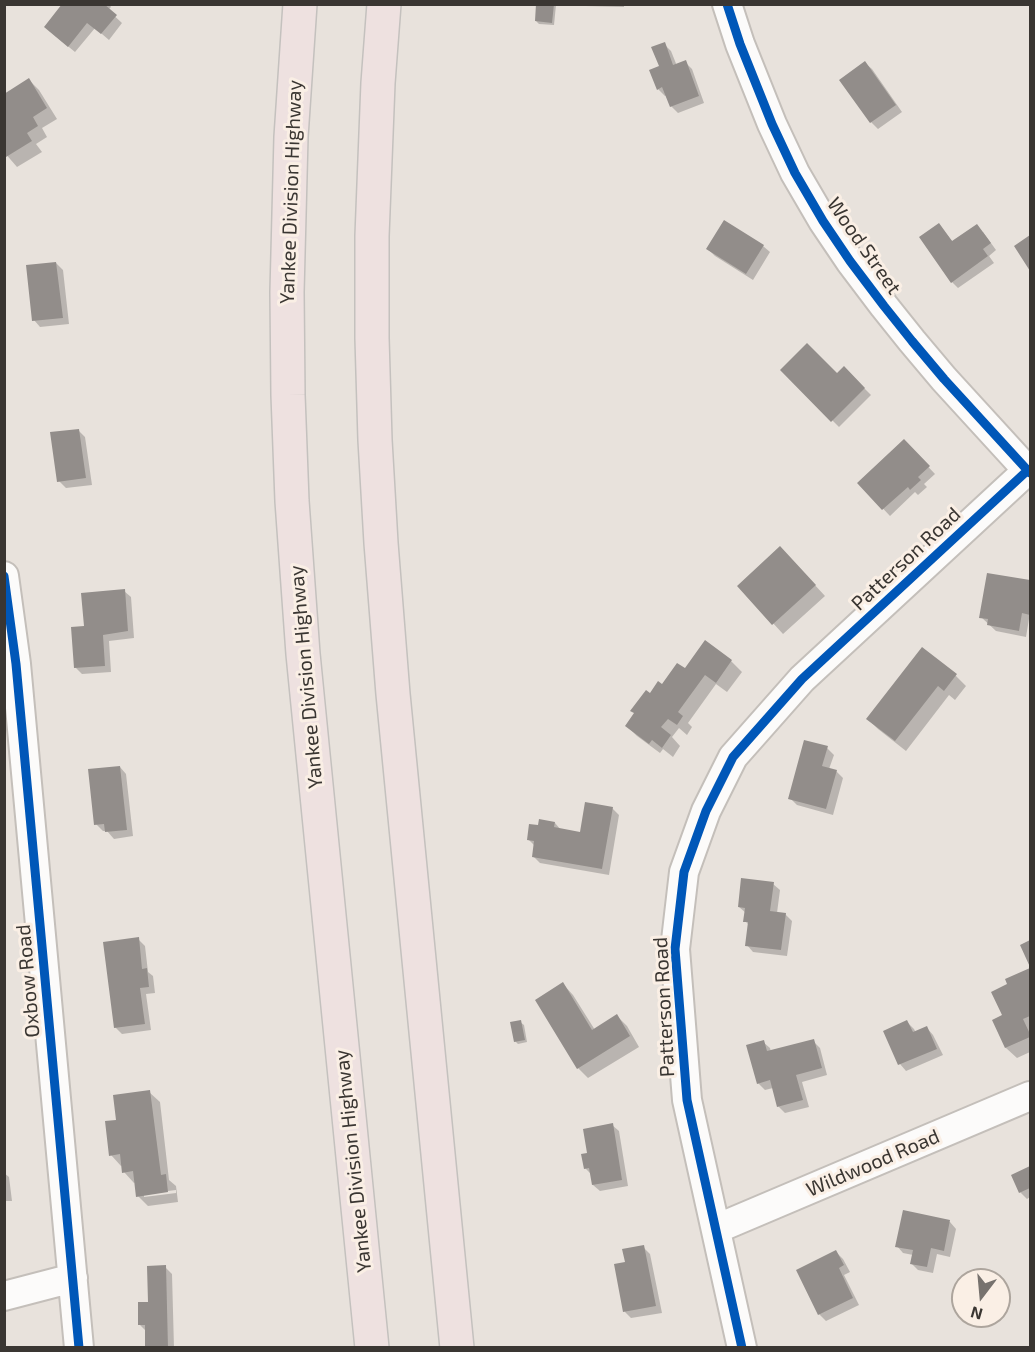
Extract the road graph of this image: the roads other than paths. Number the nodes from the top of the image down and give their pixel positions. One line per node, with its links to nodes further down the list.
1 (300, 4): 11 (highway, Yankee Division Highway)
2 (384, 4): 12 (highway)
3 (727, 4): 4 (street, Wood Street)
4 (1029, 471): 7 (street, Patterson Road)
5 (4, 576): 8 (street, Oxbow Road)
6 (1030, 1096): 7 (street, Wildwood Road)
7 (716, 1229): 13 (street, Patterson Road)
8 (73, 1278): 9 (street); 10 (street, Oxbow Road)
9 (4, 1296)
10 (79, 1347)
11 (372, 1347)
12 (457, 1347)
13 (742, 1347)

